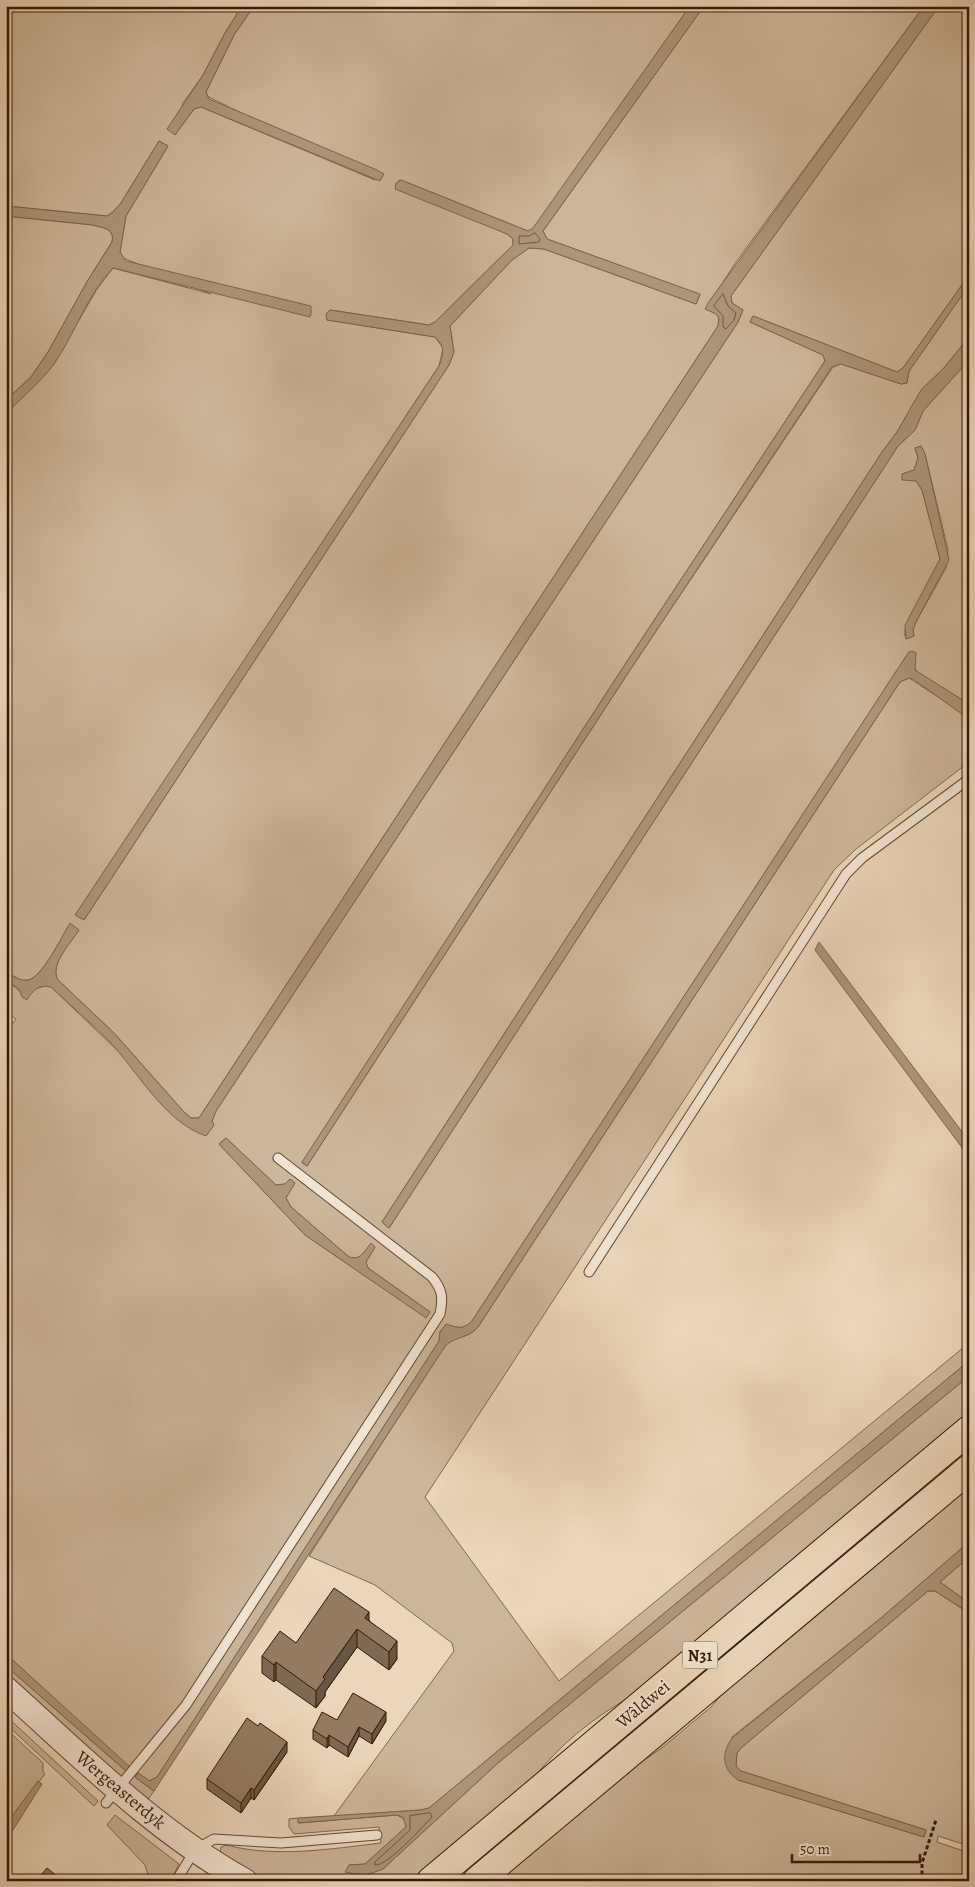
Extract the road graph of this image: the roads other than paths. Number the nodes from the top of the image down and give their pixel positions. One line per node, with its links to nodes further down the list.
1 (969, 779): 3 (lane)
2 (278, 1158): 7 (lane)
3 (589, 1272)
4 (969, 1430): 12 (highway, Wâldwei / N31)
5 (969, 1469): 13 (highway, Wâldwei / N31)
6 (6, 1689): 7 (street, Wergeasterdyk)
7 (112, 1797): 9 (street, Wergeasterdyk)
8 (377, 1835): 9 (lane)
9 (195, 1850): 10 (lane); 11 (street, Wergeasterdyk)
10 (176, 1881)
11 (245, 1881)
12 (431, 1881)
13 (477, 1881)

